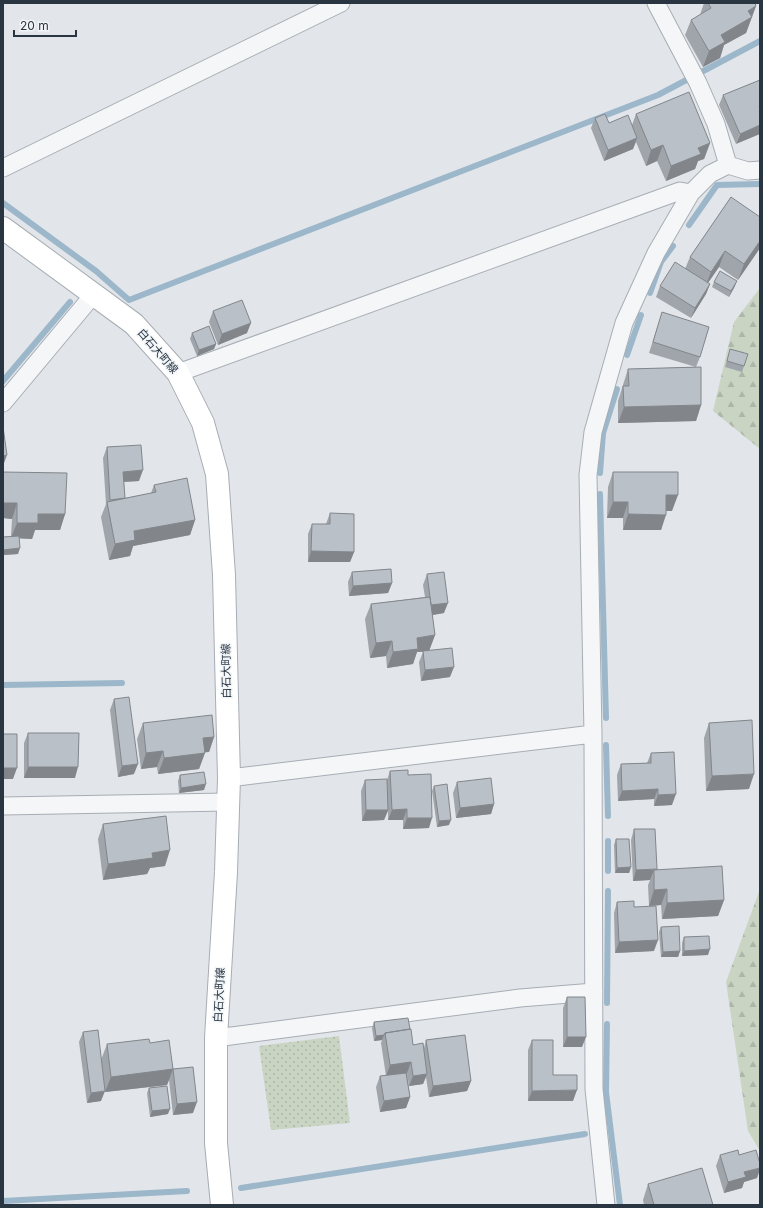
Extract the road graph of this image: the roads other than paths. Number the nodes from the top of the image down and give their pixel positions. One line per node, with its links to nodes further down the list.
1 (341, 3): 4 (street)
2 (656, 3): 3 (street)
3 (728, 165): 5 (street); 6 (street)
4 (3, 168)
5 (760, 170)
6 (691, 193): 9 (street); 11 (street)
7 (3, 228): 8 (main road, 白石大町線)
8 (94, 294): 9 (main road, 白石大町線); 10 (street)
9 (178, 373): 12 (main road, 白石大町線)
10 (3, 403)
11 (593, 734): 12 (street); 15 (street)
12 (229, 778): 13 (main road, 白石大町線)
13 (227, 802): 14 (street); 16 (main road, 白石大町線)
14 (3, 806)
15 (594, 992): 16 (street); 18 (street)
16 (216, 1038): 17 (main road, 白石大町線)
17 (222, 1205)
18 (606, 1205)

